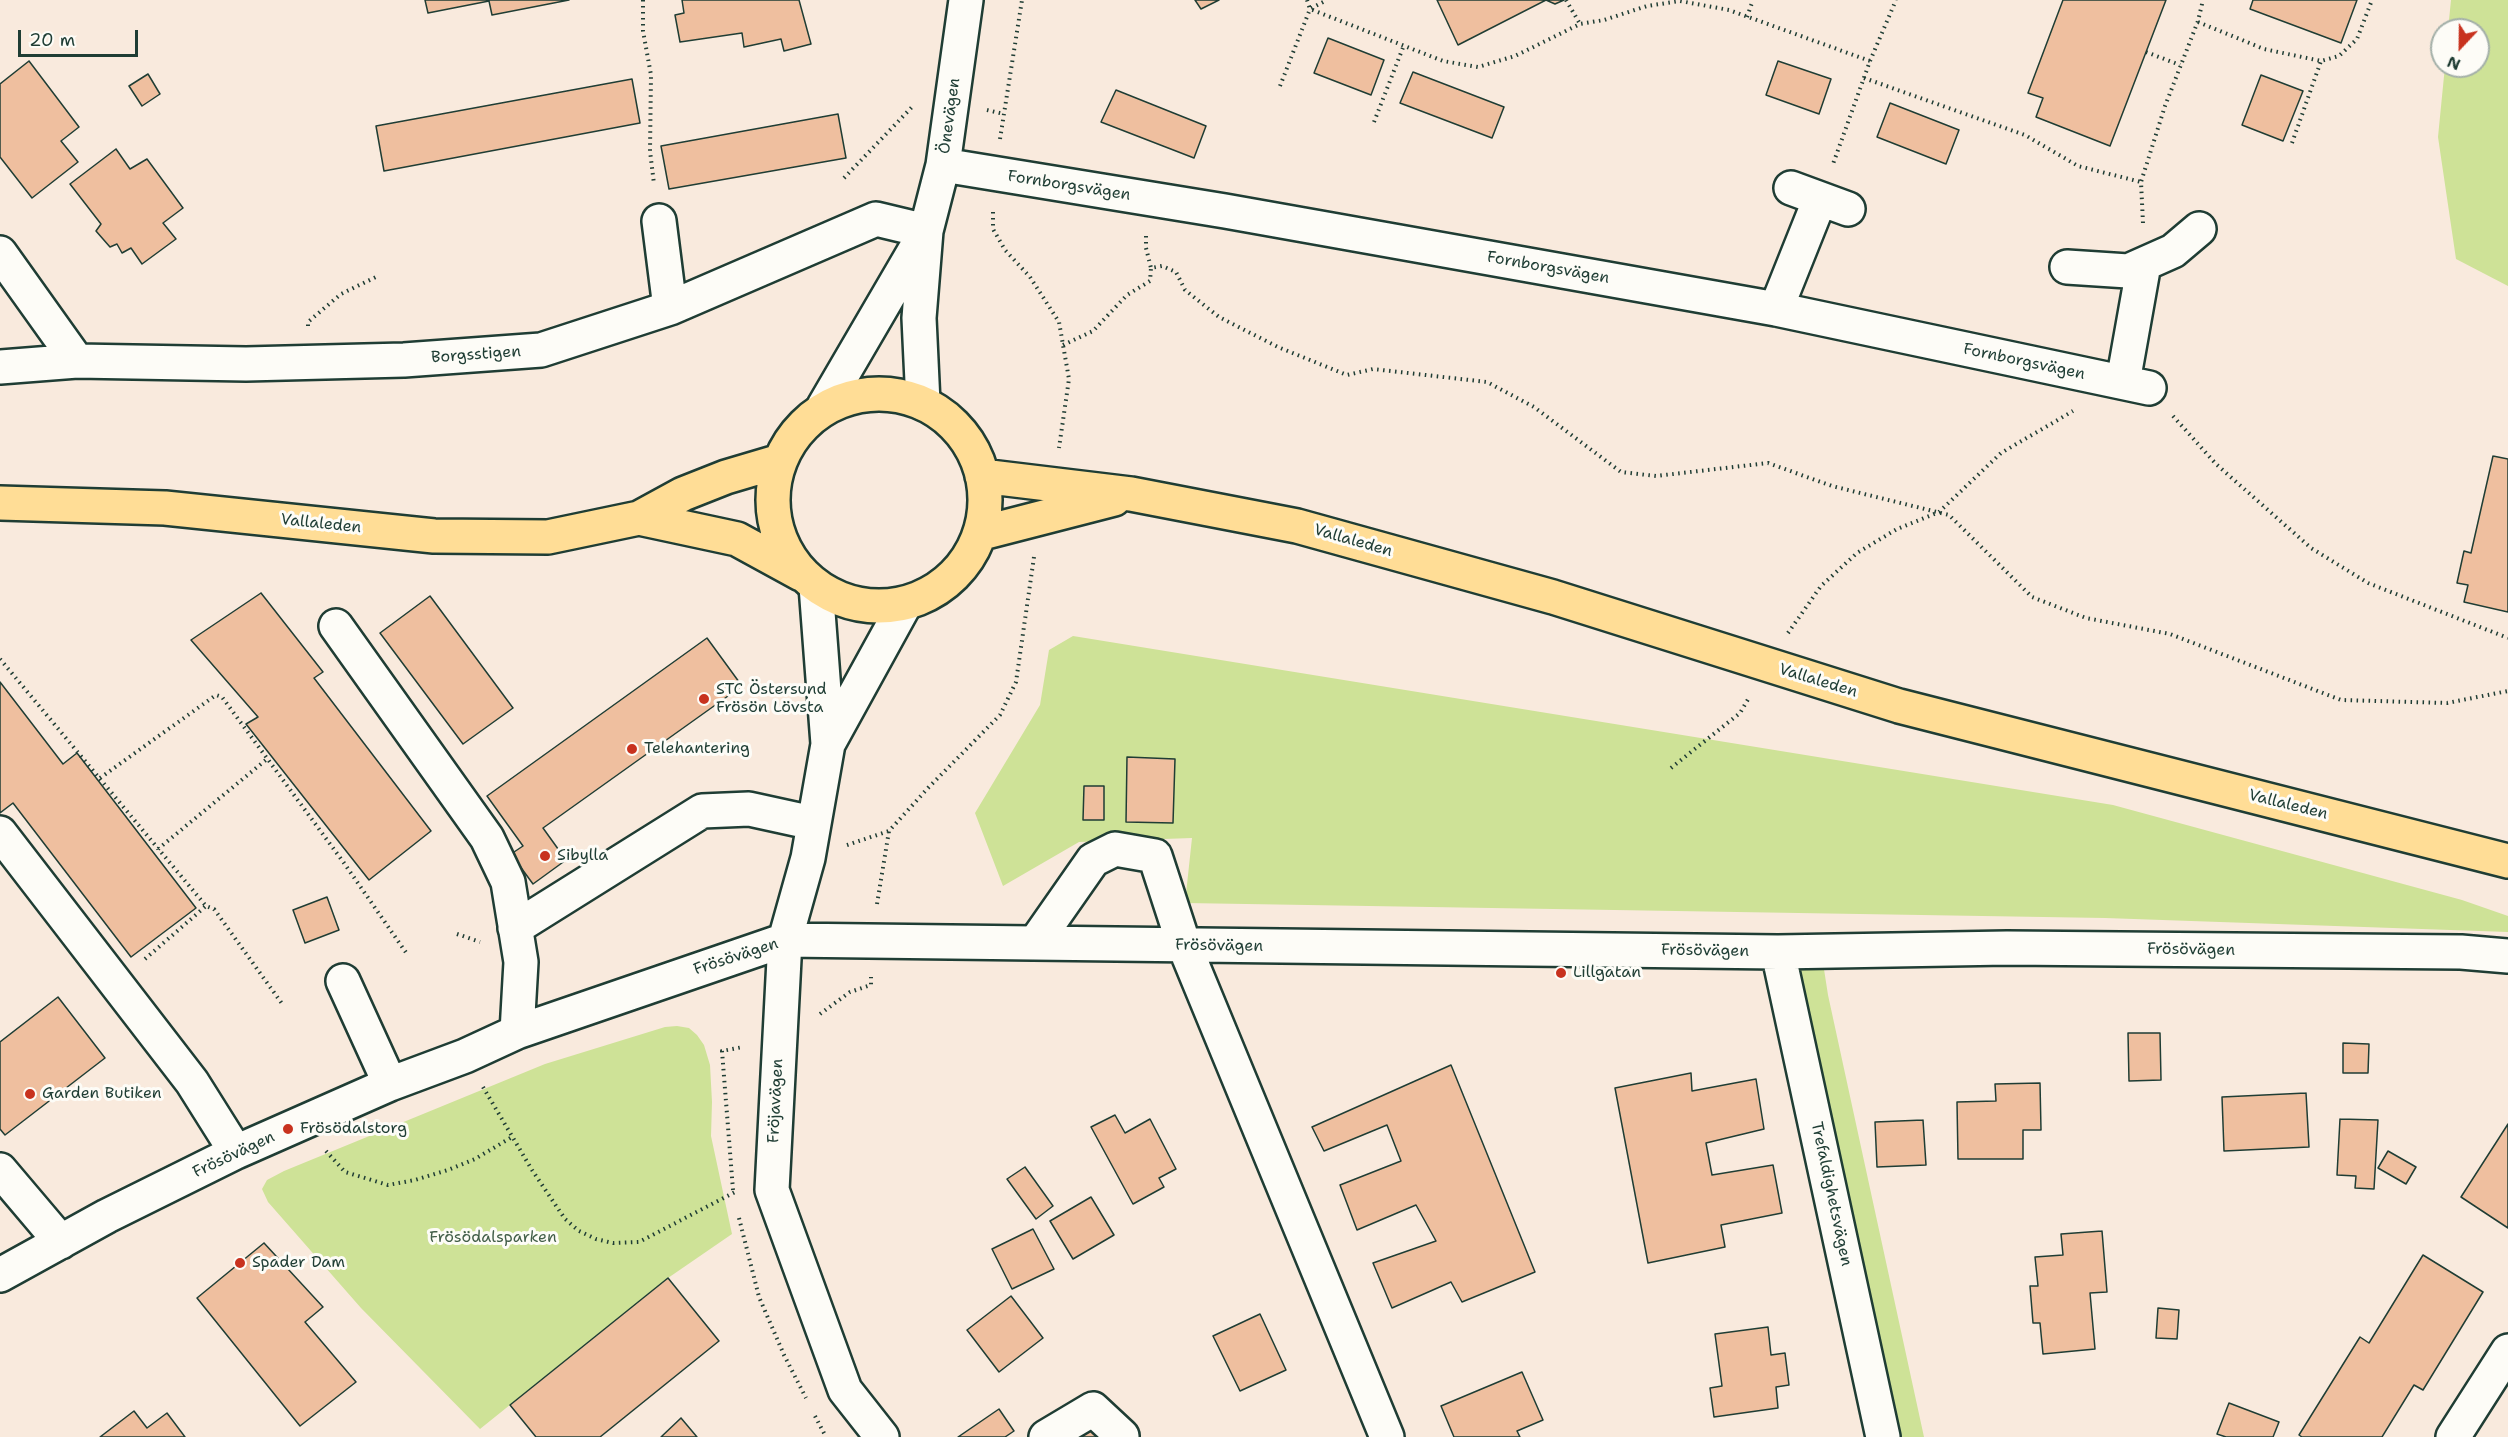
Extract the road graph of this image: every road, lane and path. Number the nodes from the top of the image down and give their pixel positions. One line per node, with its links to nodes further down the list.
1 (643, 0): 30 (path)
2 (966, 0): 25 (street, Önevägen)
3 (1022, 0): 26 (path)
4 (1307, 0): 11 (path)
5 (1327, 0): 11 (path)
6 (1566, 0): 14 (path)
7 (1753, 0): 12 (path)
8 (1896, 0): 17 (path)
9 (2203, 0): 13 (path)
10 (2372, 0): 18 (path)
11 (1310, 9): 15 (path); 21 (path)
12 (1747, 16): 14 (path); 17 (path)
13 (2198, 21): 18 (path); 19 (path)
14 (1580, 24): 15 (path)
15 (1404, 45): 23 (path)
16 (2146, 52): 19 (path)
17 (1870, 61): 20 (path)
18 (2321, 61): 24 (path)
19 (2180, 65): 28 (path)
20 (1864, 78): 28 (path); 29 (path)
21 (1280, 86)
22 (914, 105): 27 (path)
23 (1374, 122)
24 (2292, 144)
25 (943, 165): 26 (street, Fornborgsvägen); 32 (street, Önevägen)
26 (994, 174): 38 (street, Fornborgsvägen); 39 (path)
27 (844, 178)
28 (2141, 182): 34 (path)
29 (1820, 199): 38 (street)
30 (659, 221): 37 (street)
31 (2199, 229): 34 (street)
32 (926, 231): 37 (street, Borgsstigen); 44 (street, Önevägen); 45 (street, Önevägen)
33 (0, 252): 40 (street)
34 (2144, 264): 35 (street); 43 (street)
35 (2067, 267)
36 (376, 277): 41 (path)
37 (670, 308): 41 (street, Borgsstigen)
38 (1776, 309): 43 (street, Fornborgsvägen)
39 (1063, 345): 46 (path); 51 (path)
40 (77, 361): 41 (street, Borgsstigen); 42 (street, Borgsstigen)
41 (303, 363)
42 (0, 367)
43 (2136, 385): 51 (path); 58 (path)
44 (923, 403): 45 (main road); 48 (main road)
45 (824, 406): 47 (main road)
46 (1059, 452)
47 (780, 461): 52 (main road, Vallaleden); 55 (main road)
48 (982, 476): 49 (main road, Vallaleden); 53 (main road)
49 (1131, 494): 53 (main road, Vallaleden); 60 (main road, Vallaleden)
50 (0, 503): 52 (main road, Vallaleden)
51 (1939, 512): 60 (path); 61 (path)
52 (639, 518): 55 (main road, Vallaleden)
53 (982, 533): 56 (main road)
54 (1035, 554): 70 (path)
55 (809, 580): 56 (main road); 62 (street, Fröjavägen)
56 (905, 604): 62 (street, Fröjavägen)
57 (336, 626): 72 (street)
58 (2508, 638)
59 (0, 659): 65 (path)
60 (1769, 666): 64 (path); 69 (main road, Vallaleden)
61 (2508, 691)
62 (828, 744): 66 (street, Fröjavägen)
63 (267, 759): 65 (path); 68 (path); 77 (path)
64 (1671, 768)
65 (100, 778): 68 (path)
66 (813, 823): 72 (street); 73 (street, Fröjavägen)
67 (0, 833): 80 (street)
68 (158, 849): 71 (path)
69 (2508, 861)
70 (878, 900)
71 (206, 906): 80 (path); 81 (path)
72 (515, 928): 82 (street)
73 (785, 940): 74 (street, Frösövägen); 82 (street, Frösövägen); 89 (street, Fröjavägen)
74 (1035, 943): 75 (street, Frösövägen); 75 (street)
75 (1184, 945): 76 (street, Frösövägen); 96 (street)
76 (1778, 952): 78 (street, Frösövägen); 97 (street, Trefaldighetsvägen)
77 (407, 954)
78 (2508, 956)
79 (343, 981): 84 (street)
80 (117, 982): 87 (street)
81 (284, 1005)
82 (517, 1032): 83 (street, Frösövägen)
83 (465, 1056): 84 (street, Frösövägen); 86 (path)
84 (390, 1084): 85 (street, Frösövägen)
85 (303, 1122): 86 (path); 87 (street, Frösövägen)
86 (512, 1137): 89 (path)
87 (236, 1152): 90 (street, Frösövägen)
88 (0, 1170): 90 (street)
89 (772, 1178): 94 (street, Fröjavägen)
90 (61, 1242): 91 (street, Frösövägen)
91 (0, 1275)
92 (2508, 1351): 98 (street)
93 (1122, 1436): 95 (street)
94 (882, 1437)
95 (1046, 1437)
96 (1387, 1437)
97 (1883, 1437)
98 (2453, 1437)

